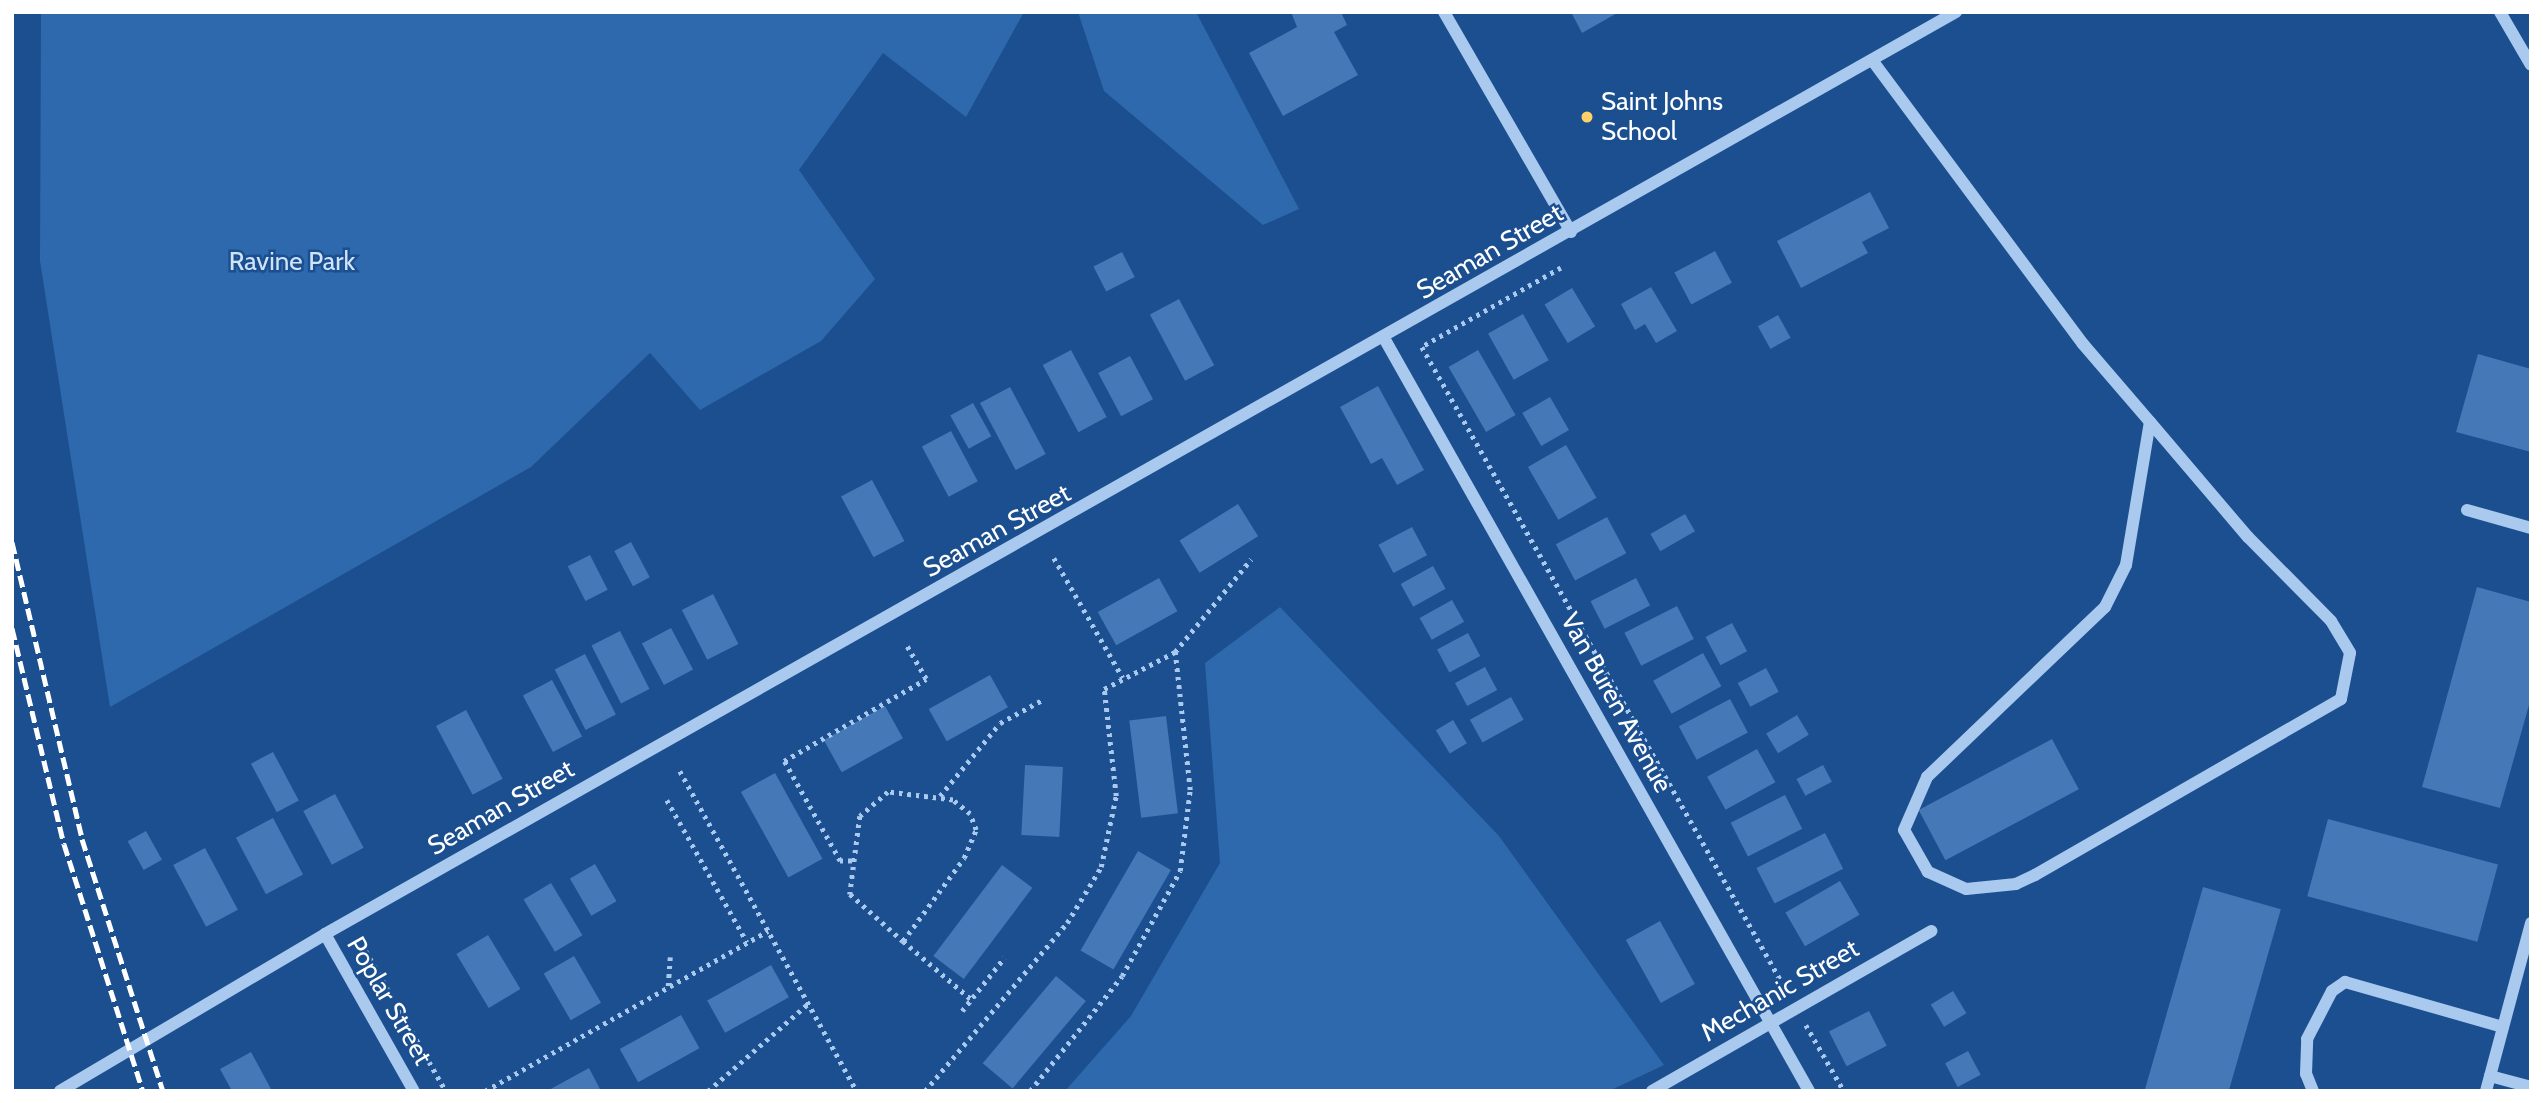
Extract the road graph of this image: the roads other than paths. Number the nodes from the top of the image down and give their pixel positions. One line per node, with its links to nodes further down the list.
1 (1444, 12): 6 (street)
2 (1956, 12): 4 (street, Seaman Street)
3 (2500, 12): 5 (street)
4 (1872, 60): 6 (street, Seaman Street); 8 (street)
5 (2531, 65)
6 (1571, 232): 7 (street, Seaman Street)
7 (1384, 338): 13 (street, Seaman Street); 14 (street, Van Buren Avenue)
8 (2150, 422): 8 (street)
9 (2467, 510): 10 (street)
10 (2531, 528)
11 (2531, 923): 15 (street)
12 (1931, 931): 14 (street, Mechanic Street)
13 (325, 934): 18 (street, Seaman Street); 19 (street, Poplar Street)
14 (1770, 1022): 20 (street, Mechanic Street); 21 (street, Van Buren Avenue)
15 (2503, 1027): 16 (street); 22 (street)
16 (2490, 1076): 17 (street); 23 (street)
17 (2531, 1087)
18 (60, 1091)
19 (414, 1091)
20 (1652, 1091)
21 (1809, 1091)
22 (2313, 1091)
23 (2486, 1091)

